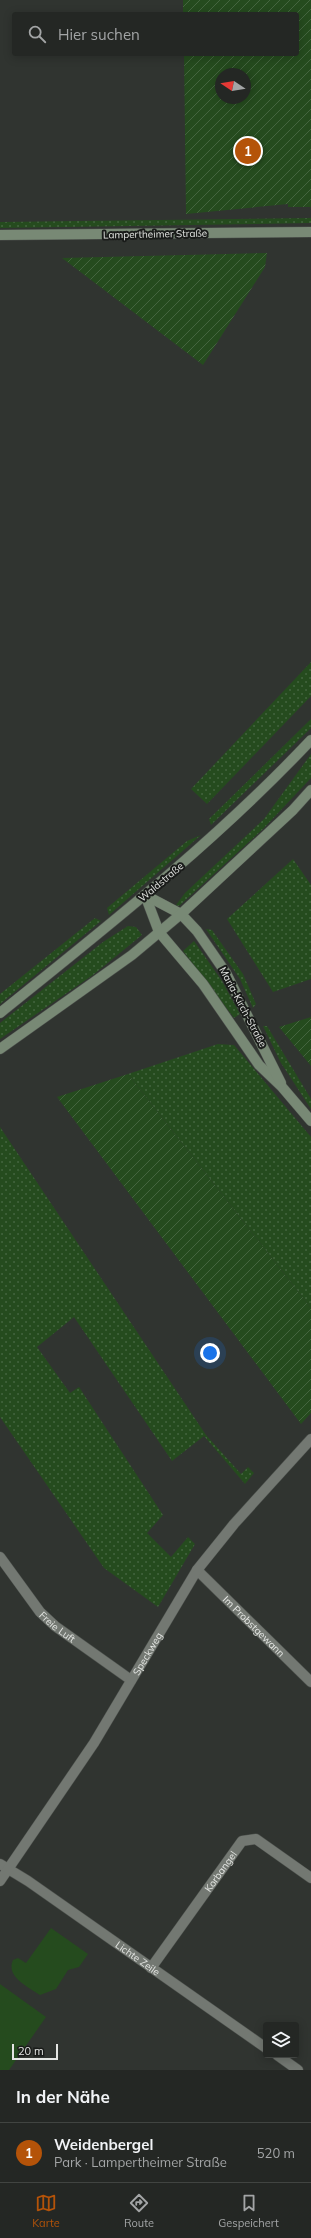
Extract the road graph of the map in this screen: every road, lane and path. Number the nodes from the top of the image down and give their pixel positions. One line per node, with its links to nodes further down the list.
1 (311, 232): 2 (main road, Lampertheimer Straße)
2 (0, 235)
3 (311, 740): 5 (main road, Waldstraße)
4 (311, 790): 6 (main road)
5 (145, 895): 6 (main road, Maria-Kirch-Straße); 7 (main road, Maria-Kirch-Straße); 8 (main road, Waldstraße)
6 (181, 914): 7 (main road); 11 (main road, Maria-Kirch-Straße)
7 (159, 932): 9 (main road); 11 (main road, Maria-Kirch-Straße)
8 (0, 1013)
9 (4, 1046): 10 (street)
10 (0, 1055)
11 (282, 1087): 12 (main road, Maria-Kirch-Straße)
12 (311, 1121)
13 (311, 1438): 15 (street, Speckweg)
14 (0, 1557): 16 (street, Freie Luft)
15 (197, 1570): 16 (street, Speckweg); 17 (street, Im Probstgewann)
16 (131, 1680): 18 (street, Speckweg)
17 (311, 1682)
18 (4, 1867): 20 (street, Speckweg); 21 (street, Lichte Zeile)
19 (311, 1878): 21 (street, Korbangel)
20 (0, 1881)
21 (151, 1968): 22 (street, Lichte Zeile)
22 (263, 2046)
23 (281, 2058): 24 (street)
24 (298, 2070)

